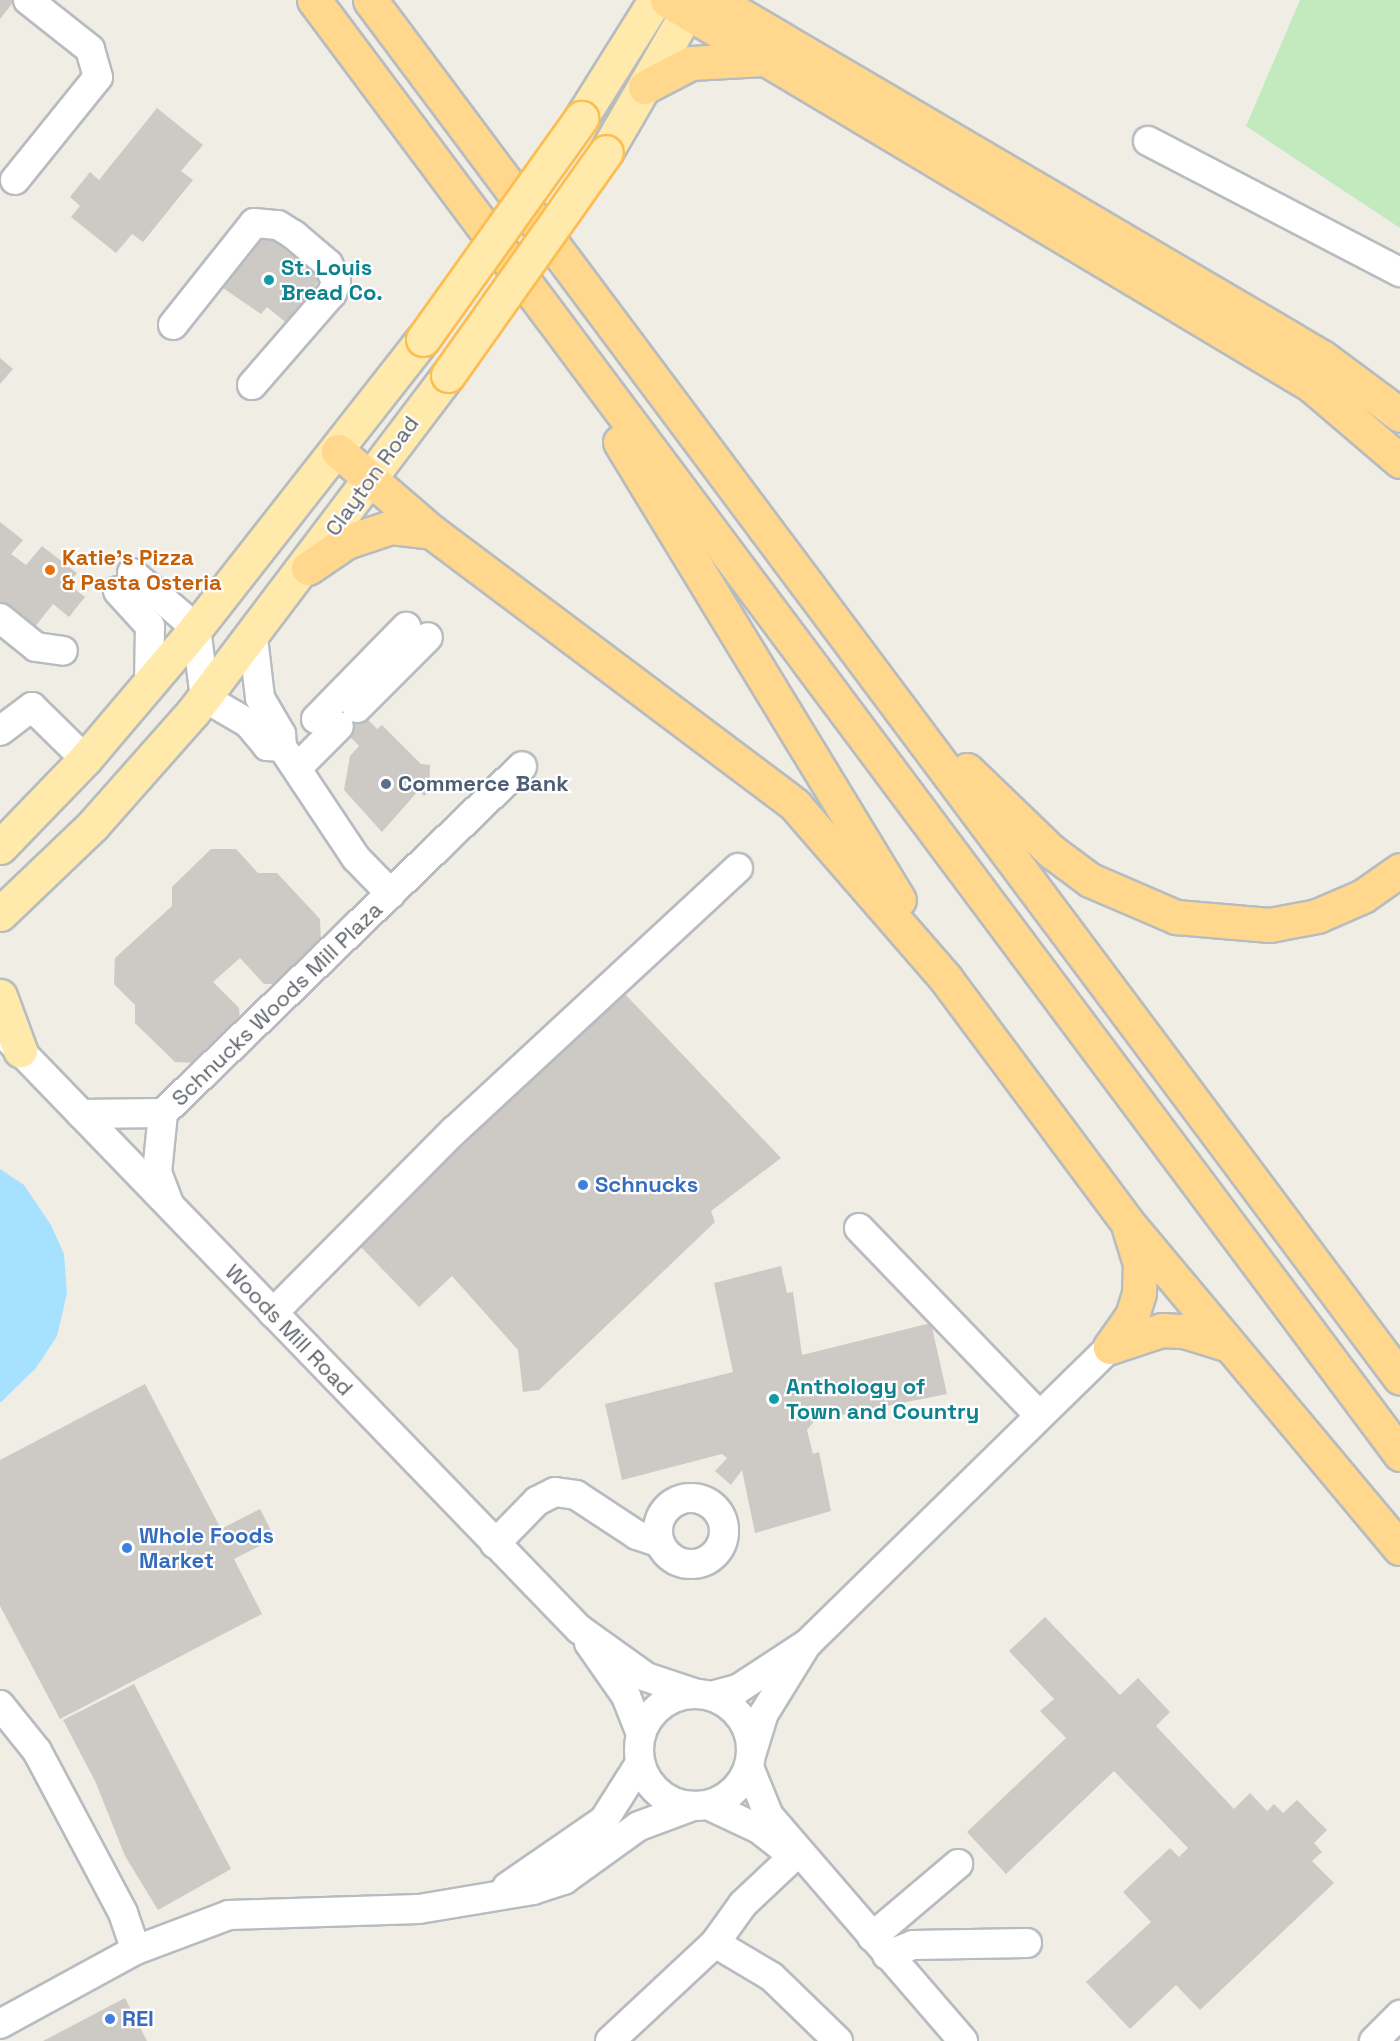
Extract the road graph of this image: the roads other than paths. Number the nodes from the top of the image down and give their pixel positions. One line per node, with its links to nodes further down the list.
1 (28, 0): 10 (street)
2 (314, 0): 11 (highway)
3 (370, 0): 26 (highway)
4 (655, 0): 16 (main road, Clayton Road, bridge)
5 (748, 0): 7 (highway)
6 (691, 3): 7 (highway); 8 (main road, Clayton Road)
7 (766, 44): 8 (highway); 15 (highway); 17 (highway)
8 (645, 87): 18 (main road, Clayton Road, bridge)
9 (1148, 141): 12 (street)
10 (15, 180)
11 (478, 217): 38 (highway); 51 (highway)
12 (1400, 273)
13 (172, 325): 14 (street)
14 (252, 385)
15 (1400, 415)
16 (338, 451): 18 (highway); 22 (main road, Clayton Road)
17 (1400, 461)
18 (372, 477): 19 (highway); 20 (main road, Clayton Road)
19 (432, 532): 20 (highway); 38 (highway)
20 (308, 568): 23 (main road, Clayton Road)
21 (0, 618): 24 (street)
22 (196, 628): 25 (main road, Clayton Road); 25 (street); 27 (street)
23 (253, 638): 27 (main road, Clayton Road); 30 (street, Schnucks Woods Mill Plaza)
24 (63, 651)
25 (149, 681): 31 (main road, Clayton Road)
26 (883, 685): 35 (highway); 49 (highway)
27 (205, 698): 30 (street); 37 (main road, Clayton Road)
28 (337, 718): 28 (street); 30 (street)
29 (0, 731): 31 (street)
30 (290, 758): 36 (street, Schnucks Woods Mill Plaza)
31 (85, 759): 33 (main road, Clayton Road)
32 (522, 766): 36 (street, Schnucks Woods Mill Plaza)
33 (2, 844)
34 (738, 868): 46 (street)
35 (1400, 870)
36 (391, 894): 41 (street, Schnucks Woods Mill Plaza)
37 (0, 913)
38 (946, 979): 44 (highway)
39 (0, 996): 40 (main road)
40 (10, 1040): 42 (street, Woods Mill Road)
41 (163, 1113): 42 (street, Schnucks Woods Mill Plaza); 43 (street, Schnucks Woods Mill Plaza)
42 (81, 1114): 43 (street, Woods Mill Road)
43 (170, 1206): 46 (street, Woods Mill Road)
44 (1127, 1222): 47 (highway); 48 (highway)
45 (859, 1228): 50 (street)
46 (273, 1313): 53 (street, Woods Mill Road)
47 (1229, 1345): 48 (highway); 54 (highway)
48 (1110, 1347): 50 (street)
49 (1400, 1378)
50 (1039, 1415): 56 (street)
51 (1400, 1455)
52 (660, 1543): 53 (street)
53 (495, 1544): 55 (street, Woods Mill Road)
54 (1400, 1548)
55 (579, 1629): 57 (street, Woods Mill Road); 59 (street, Woods Mill Road)
56 (808, 1643): 57 (street); 60 (street)
57 (704, 1695): 59 (street); 60 (street)
58 (0, 1705): 70 (street)
59 (641, 1734): 61 (street)
60 (750, 1760): 62 (street); 65 (street)
61 (640, 1763): 62 (street); 66 (street)
62 (700, 1806): 63 (street); 66 (street)
63 (794, 1856): 65 (street); 67 (street)
64 (958, 1864): 69 (street)
65 (817, 1875): 69 (street)
66 (495, 1894): 70 (street)
67 (715, 1943): 73 (street); 74 (street)
68 (1027, 1943): 69 (street)
69 (880, 1946): 75 (street)
70 (136, 1950): 72 (street)
71 (1400, 2015): 76 (street)
72 (0, 2024)
73 (610, 2041)
74 (838, 2041)
75 (963, 2041)
76 (1374, 2041)

